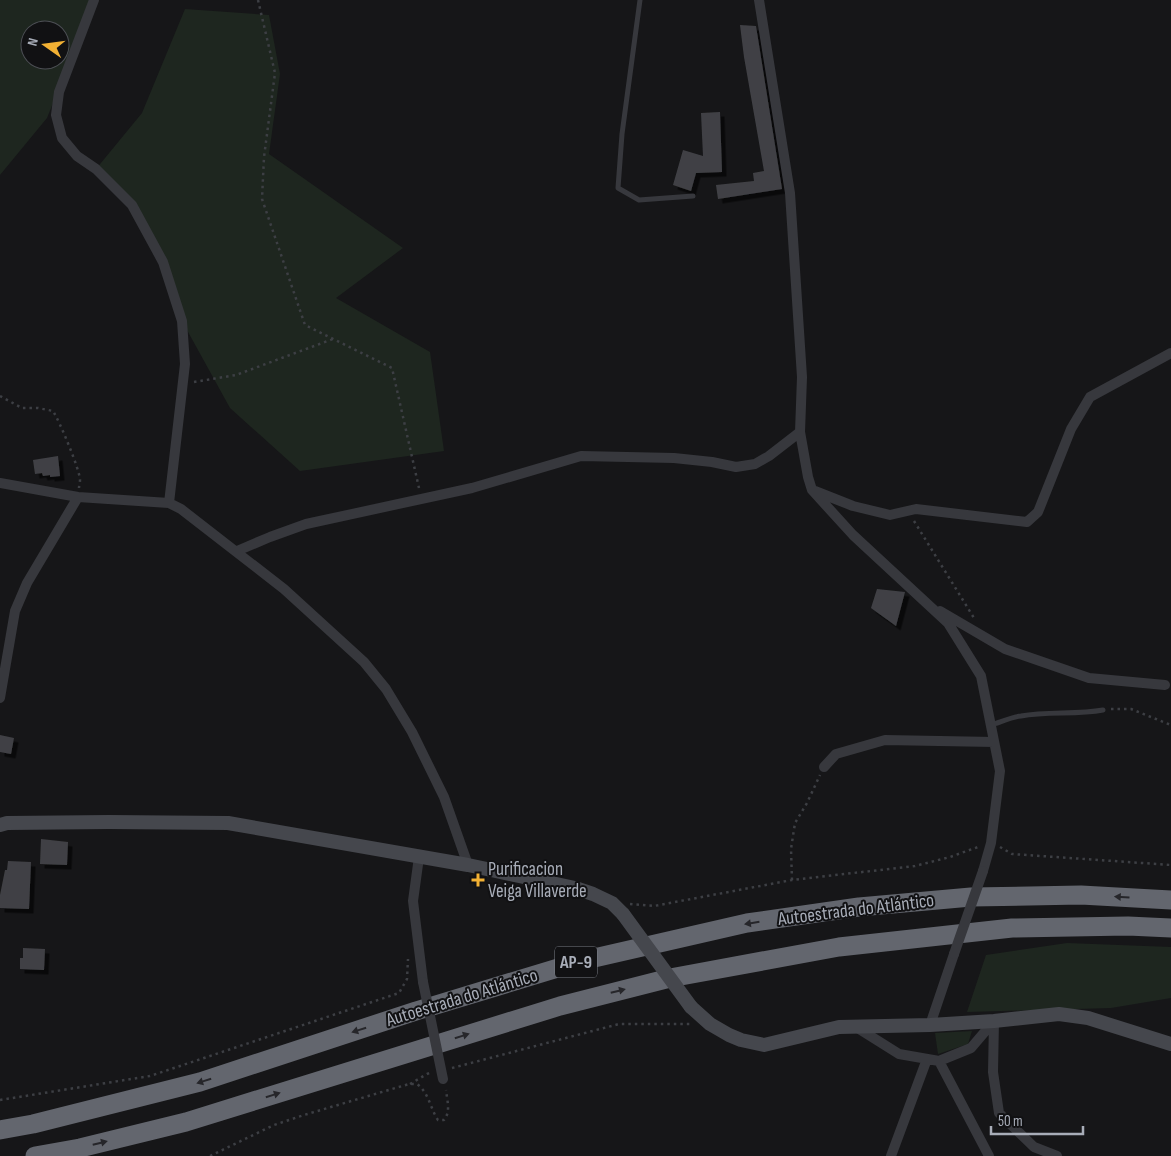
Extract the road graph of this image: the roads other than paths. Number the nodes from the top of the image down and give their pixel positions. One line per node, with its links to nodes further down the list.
1 (94, 0): 10 (street)
2 (640, 0): 4 (lane)
3 (759, 0): 6 (street)
4 (693, 196)
5 (1171, 353): 8 (street)
6 (800, 432): 8 (street); 11 (street)
7 (0, 483): 9 (street)
8 (812, 490): 12 (street)
9 (78, 497): 10 (street); 14 (street)
10 (170, 503): 11 (street)
11 (237, 551): 21 (street)
12 (924, 602): 13 (street); 16 (street)
13 (1165, 685)
14 (0, 698)
15 (1103, 710): 16 (lane)
16 (991, 725): 17 (street)
17 (994, 742): 18 (street); 25 (street, bridge)
18 (824, 767)
19 (0, 825): 20 (street)
20 (419, 857): 21 (street); 30 (street, bridge)
21 (468, 865): 26 (street, bridge)
22 (1171, 900): 31 (highway, Autoestrada do Atlántico / AP-9, one-way to 31)
23 (1171, 928): 32 (highway, Autoestrada do Atlántico / AP-9, one-way to 23)
24 (994, 1021): 25 (street); 27 (street); 29 (street); 35 (street)
25 (930, 1025): 26 (street)
26 (855, 1026): 28 (street)
27 (1171, 1044)
28 (926, 1059): 29 (street); 33 (street)
29 (939, 1061): 34 (street)
30 (444, 1079)
31 (0, 1130)
32 (35, 1156)
33 (891, 1156)
34 (989, 1156)
35 (1057, 1156)

